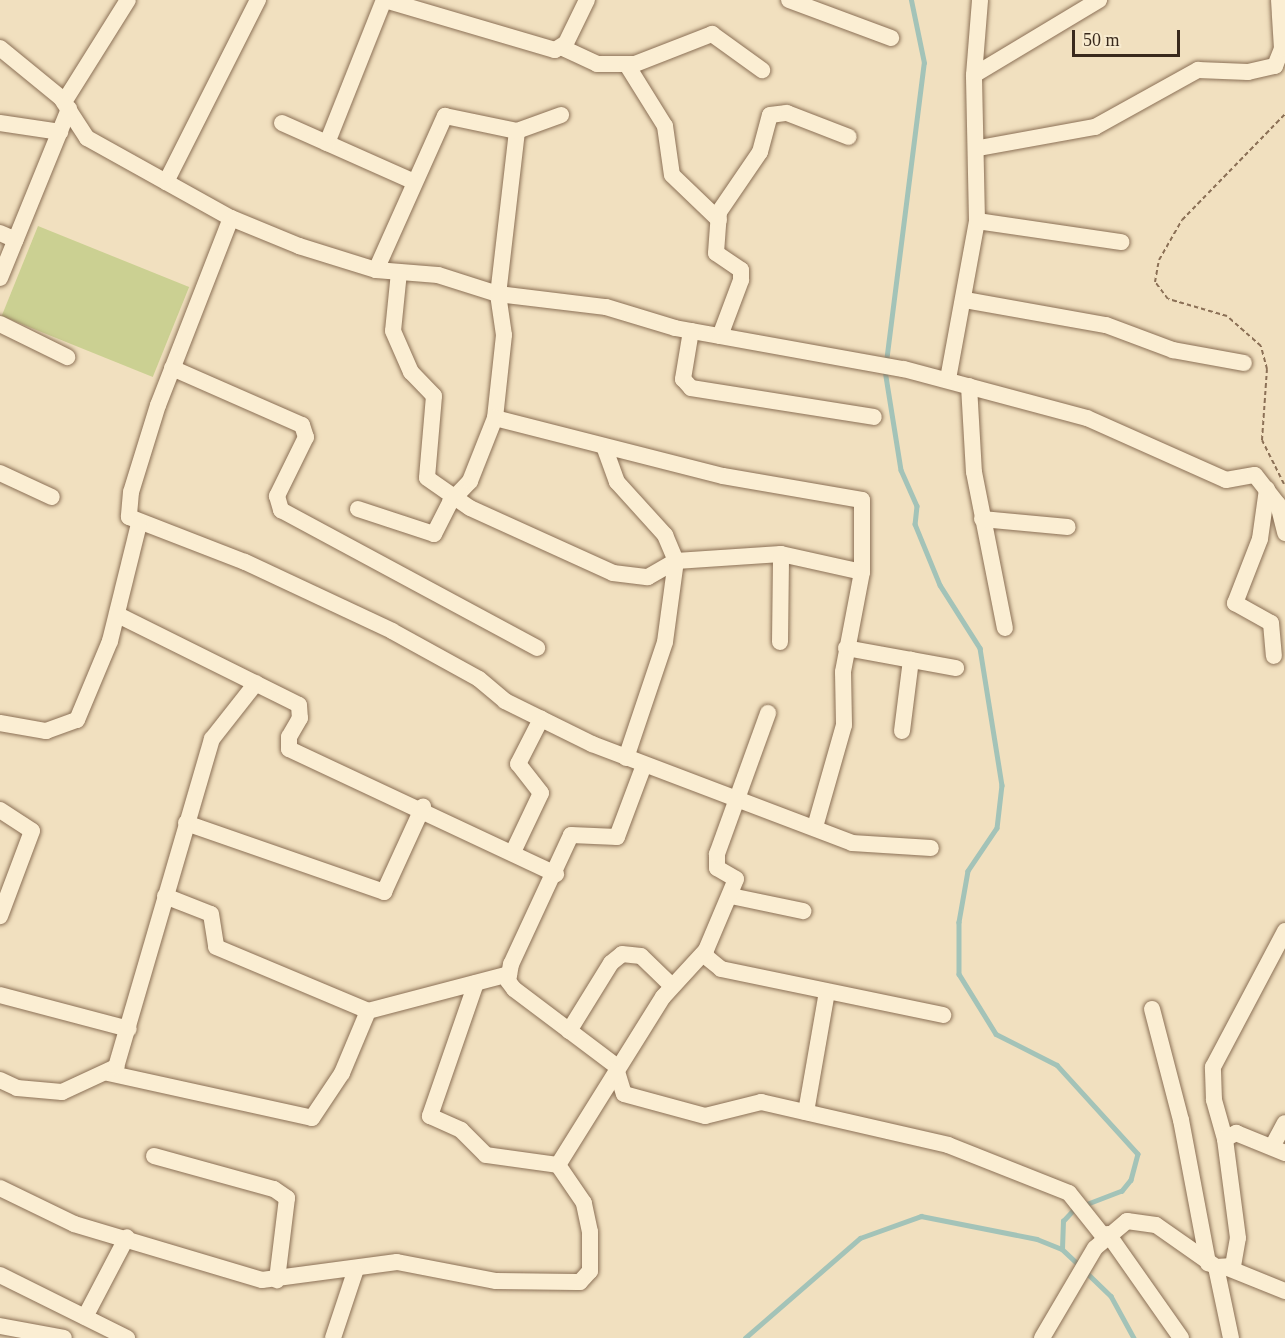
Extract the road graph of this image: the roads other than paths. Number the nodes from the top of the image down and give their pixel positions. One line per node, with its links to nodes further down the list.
1 (128, 0): 15 (street)
2 (258, 0): 25 (street)
3 (384, 0): 11 (street); 22 (street)
4 (587, 0): 11 (street)
5 (789, 0): 9 (street)
6 (980, 0): 14 (street)
7 (1099, 0): 14 (street)
8 (1279, 0): 23 (street)
9 (891, 38)
10 (0, 48): 15 (street)
11 (563, 48): 12 (street)
12 (627, 65): 13 (street); 27 (street)
13 (762, 70)
14 (974, 75): 23 (street)
15 (67, 105): 20 (street); 25 (street)
16 (561, 115): 19 (street)
17 (0, 123): 20 (street)
18 (282, 123): 22 (street)
19 (517, 131): 24 (street); 35 (street)
20 (60, 132): 30 (street)
21 (849, 137): 27 (street)
22 (327, 143): 24 (street)
23 (979, 148): 28 (street)
24 (412, 181): 32 (street)
25 (166, 182): 26 (street)
26 (231, 218): 32 (street); 42 (street)
27 (719, 220): 39 (street)
28 (977, 221): 31 (street); 36 (street)
29 (0, 233): 30 (street)
30 (16, 240): 34 (street)
31 (1121, 242)
32 (376, 270): 33 (street)
33 (399, 272): 35 (street); 50 (street)
34 (0, 278)
35 (498, 294): 38 (street); 46 (street)
36 (965, 300): 41 (street); 43 (street)
37 (0, 324): 40 (street)
38 (690, 331): 39 (street); 45 (street)
39 (720, 336): 43 (street)
40 (68, 357)
41 (1244, 363)
42 (172, 368): 54 (street); 63 (street)
43 (948, 379): 44 (street)
44 (969, 386): 49 (street); 53 (street)
45 (874, 417)
46 (495, 418): 47 (street); 50 (street)
47 (605, 449): 58 (street); 59 (street)
48 (0, 473): 51 (street)
49 (1267, 489): 56 (street); 65 (street)
50 (456, 496): 52 (street); 58 (street)
51 (52, 497)
52 (358, 509)
53 (982, 519): 55 (street); 61 (street)
54 (139, 524): 60 (street); 70 (street)
55 (1068, 527)
56 (1285, 533)
57 (781, 554): 58 (street); 59 (street); 62 (street)
58 (676, 561): 73 (street)
59 (862, 572): 64 (street)
60 (118, 615): 68 (street); 71 (street)
61 (1005, 628)
62 (780, 642)
63 (537, 648)
64 (846, 648): 66 (street); 79 (street)
65 (1274, 656)
66 (911, 660): 67 (street); 72 (street)
67 (956, 668)
68 (256, 683): 76 (street); 78 (street)
69 (768, 713): 75 (street)
70 (541, 719): 73 (street); 81 (street)
71 (0, 723)
72 (902, 731)
73 (626, 758): 74 (street)
74 (645, 765): 75 (street); 82 (street)
75 (734, 800): 79 (street); 84 (street)
76 (423, 807): 78 (street); 81 (street)
77 (0, 810): 86 (street)
78 (186, 823): 83 (street)
79 (815, 827): 80 (street)
80 (931, 848)
81 (513, 852): 82 (street)
82 (556, 874): 89 (street)
83 (165, 896): 95 (street); 97 (street)
84 (730, 896): 85 (street); 88 (street)
85 (803, 911)
86 (0, 916)
87 (1285, 931): 104 (street)
88 (704, 955): 91 (street); 92 (street)
89 (509, 974): 90 (street); 98 (street)
90 (476, 983): 95 (street); 107 (street)
91 (671, 985): 98 (street); 100 (street)
92 (827, 992): 96 (street); 102 (street)
93 (0, 995): 97 (street)
94 (1152, 1009): 111 (street)
95 (368, 1011): 99 (street)
96 (943, 1015)
97 (129, 1029): 99 (street)
98 (569, 1031): 100 (street)
99 (108, 1073): 101 (street)
100 (617, 1077): 102 (street); 107 (street)
101 (0, 1080)
102 (806, 1112): 110 (street)
103 (1285, 1123): 105 (street)
104 (1225, 1139): 105 (street); 111 (street)
105 (1278, 1150)
106 (154, 1156): 114 (street)
107 (558, 1165): 112 (street)
108 (0, 1188): 109 (street)
109 (126, 1237): 114 (street); 116 (street)
110 (1102, 1240): 111 (street); 122 (street); 123 (street)
111 (1217, 1266): 115 (street); 124 (street)
112 (356, 1269): 114 (street); 121 (street)
113 (0, 1275): 116 (street)
114 (277, 1280)
115 (1285, 1292)
116 (85, 1317): 120 (street)
117 (0, 1326): 118 (street)
118 (38, 1335): 119 (street)
119 (64, 1338)
120 (127, 1338)
121 (333, 1338)
122 (1042, 1338)
123 (1181, 1338)
124 (1231, 1338)

